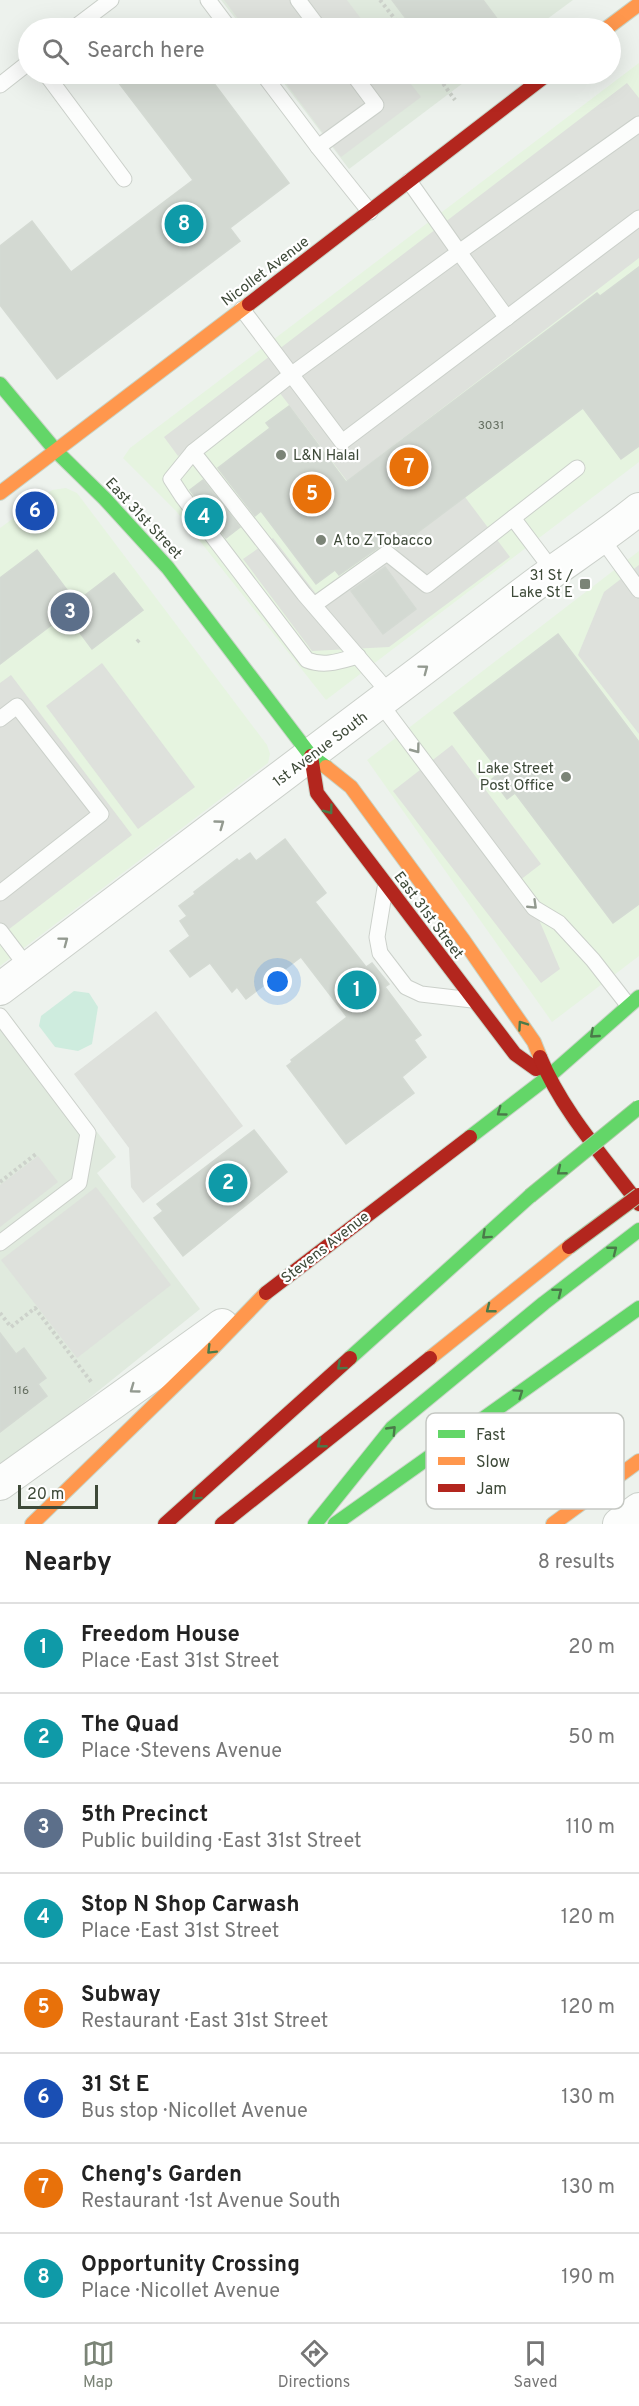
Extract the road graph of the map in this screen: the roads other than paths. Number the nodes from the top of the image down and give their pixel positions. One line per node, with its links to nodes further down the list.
1 (111, 0): 5 (lane)
2 (208, 0): 6 (lane)
3 (298, 0): 7 (lane)
4 (639, 4): 8 (main road)
5 (87, 18)
6 (222, 18)
7 (312, 18)
8 (620, 18)
9 (18, 71): 14 (lane)
10 (53, 84): 17 (lane)
11 (271, 84): 16 (lane)
12 (360, 84): 16 (lane)
13 (535, 84): 18 (main road, Nicollet Avenue)
14 (0, 85)
15 (639, 124): 21 (lane)
16 (318, 147): 19 (lane)
17 (124, 179)
18 (409, 181): 19 (main road, Nicollet Avenue); 21 (lane)
19 (370, 212): 22 (main road, Nicollet Avenue)
20 (639, 218): 23 (lane)
21 (459, 252): 23 (lane); 24 (lane)
22 (242, 309): 24 (lane); 26 (main road, Nicollet Avenue)
23 (507, 318): 24 (lane)
24 (292, 374): 27 (lane)
25 (0, 384): 26 (main road, East 31st Street)
26 (56, 451): 29 (main road, Nicollet Avenue); 39 (main road, East 31st Street)
27 (193, 452): 35 (lane); 36 (lane)
28 (576, 468): 31 (lane)
29 (0, 493)
30 (639, 509): 32 (street, 1st Avenue South)
31 (513, 518): 33 (lane); 35 (lane)
32 (602, 539): 33 (street, 1st Avenue South); 34 (lane)
33 (553, 571): 37 (street, 1st Avenue South, one-way to 33)
34 (639, 590)
35 (314, 605): 36 (lane)
36 (358, 656): 37 (lane)
37 (386, 699): 39 (street, 1st Avenue South); 46 (lane, one-way to 46)
38 (0, 719): 41 (lane)
39 (311, 756): 40 (main road, East 31st Street, one-way to 40); 43 (street, 1st Avenue South, one-way to 39); 48 (main road, East 31st Street, one-way to 39)
40 (386, 885): 45 (main road, East 31st Street); 45 (lane)
41 (0, 893)
42 (0, 931): 43 (lane)
43 (28, 968): 44 (street, 1st Avenue South)
44 (0, 989)
45 (473, 1000): 48 (main road, East 31st Street)
46 (634, 1001): 48 (main road, Stevens Avenue, one-way to 48)
47 (0, 1016): 53 (lane)
48 (548, 1077): 51 (main road, East 31st Street); 54 (main road, Stevens Avenue, one-way to 54)
49 (639, 1107): 64 (main road, one-way to 64, bridge)
50 (639, 1195): 65 (main road, one-way to 65, bridge)
51 (639, 1204)
52 (639, 1230): 66 (main road, one-way to 52)
53 (0, 1243)
54 (266, 1293): 60 (street, Stevens Avenue, one-way to 60); 63 (main road, one-way to 63)
55 (639, 1308): 56 (main road, one-way to 55)
56 (491, 1413)
57 (426, 1459): 67 (main road, one-way to 57)
58 (639, 1461): 59 (main road)
59 (624, 1472)
60 (0, 1484)
61 (573, 1509): 68 (main road)
62 (639, 1509): 69 (street)
63 (32, 1524)
64 (165, 1524)
65 (222, 1524)
66 (315, 1524)
67 (335, 1524)
68 (553, 1524)
69 (619, 1524)

